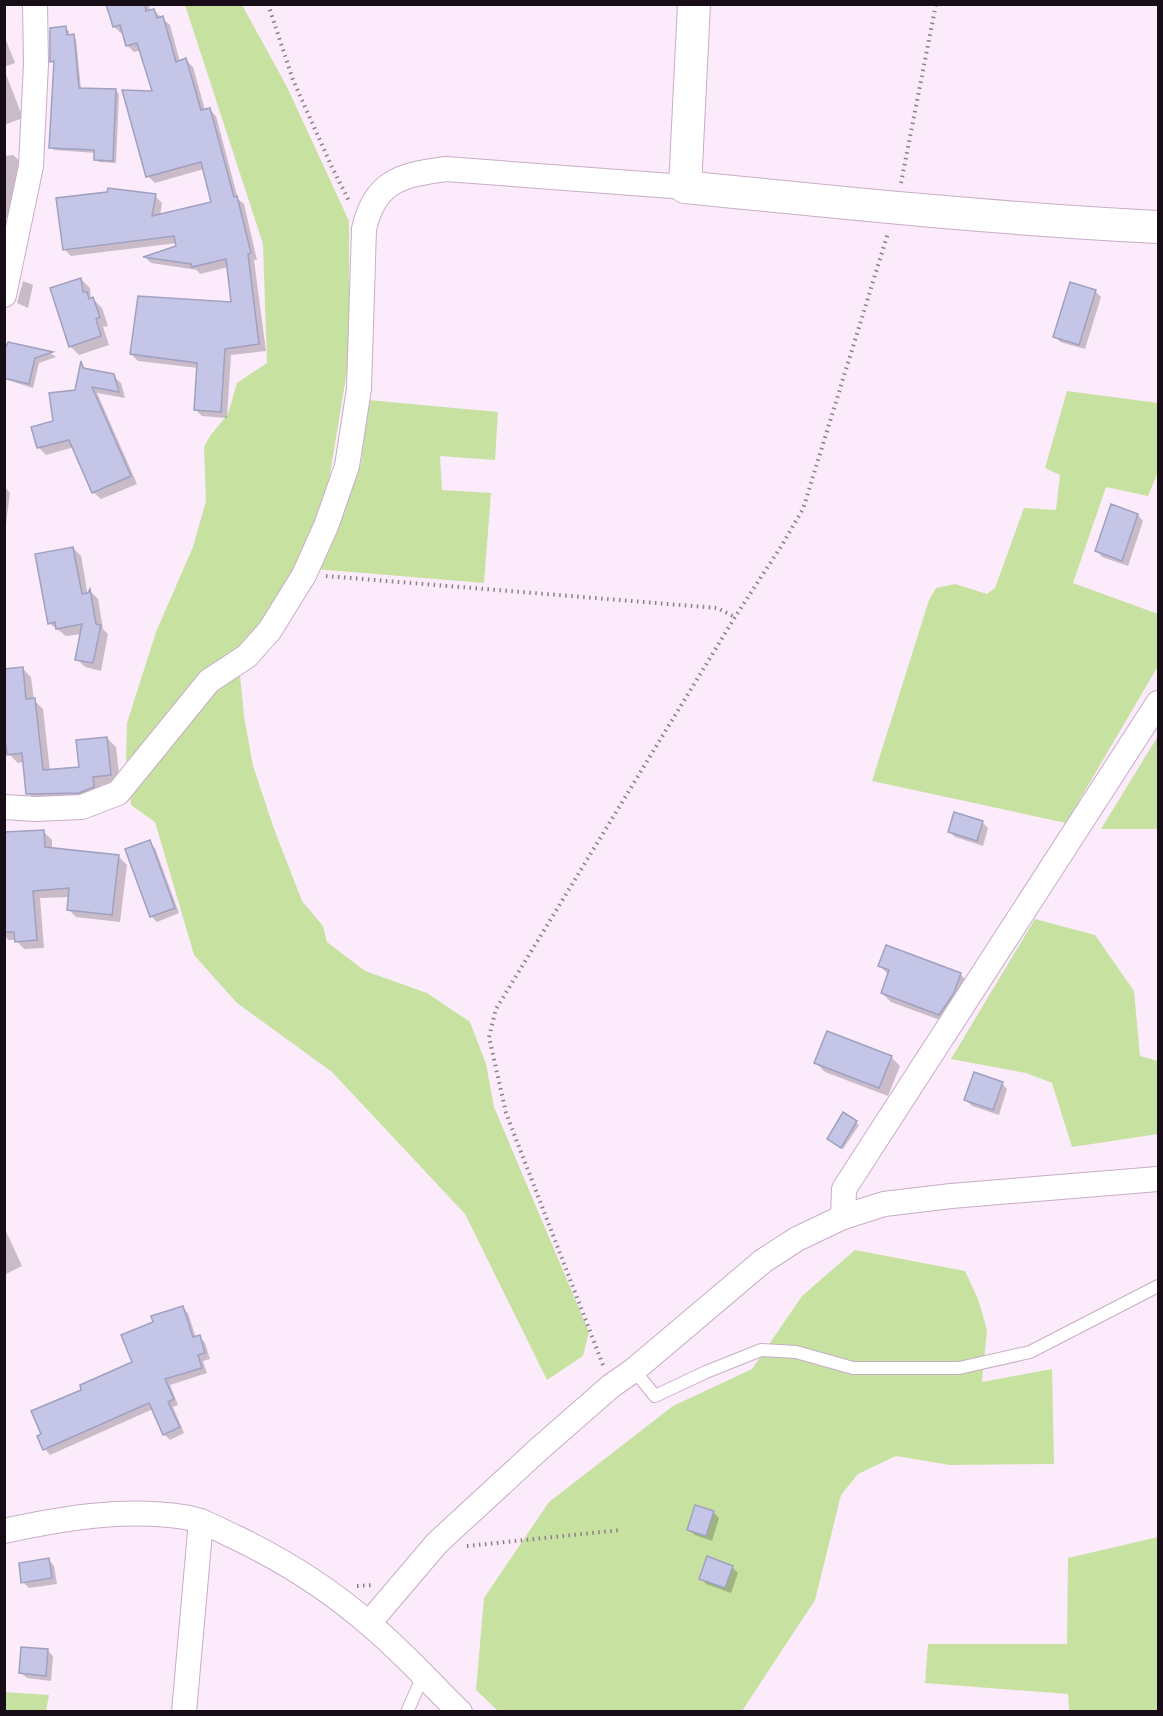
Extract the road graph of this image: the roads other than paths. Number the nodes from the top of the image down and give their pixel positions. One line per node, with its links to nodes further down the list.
1 (35, 4): 5 (street)
2 (694, 4): 3 (street)
3 (685, 187): 4 (street); 7 (street)
4 (1158, 227)
5 (4, 295)
6 (1158, 703): 9 (street)
7 (4, 807)
8 (1158, 1179): 9 (street)
9 (843, 1217): 11 (street)
10 (1158, 1286): 11 (lane)
11 (634, 1370): 14 (street)
12 (201, 1521): 13 (street); 14 (street); 16 (street)
13 (4, 1531)
14 (369, 1623): 15 (street)
15 (423, 1676): 17 (lane); 18 (street)
16 (184, 1712)
17 (407, 1712)
18 (460, 1712)

